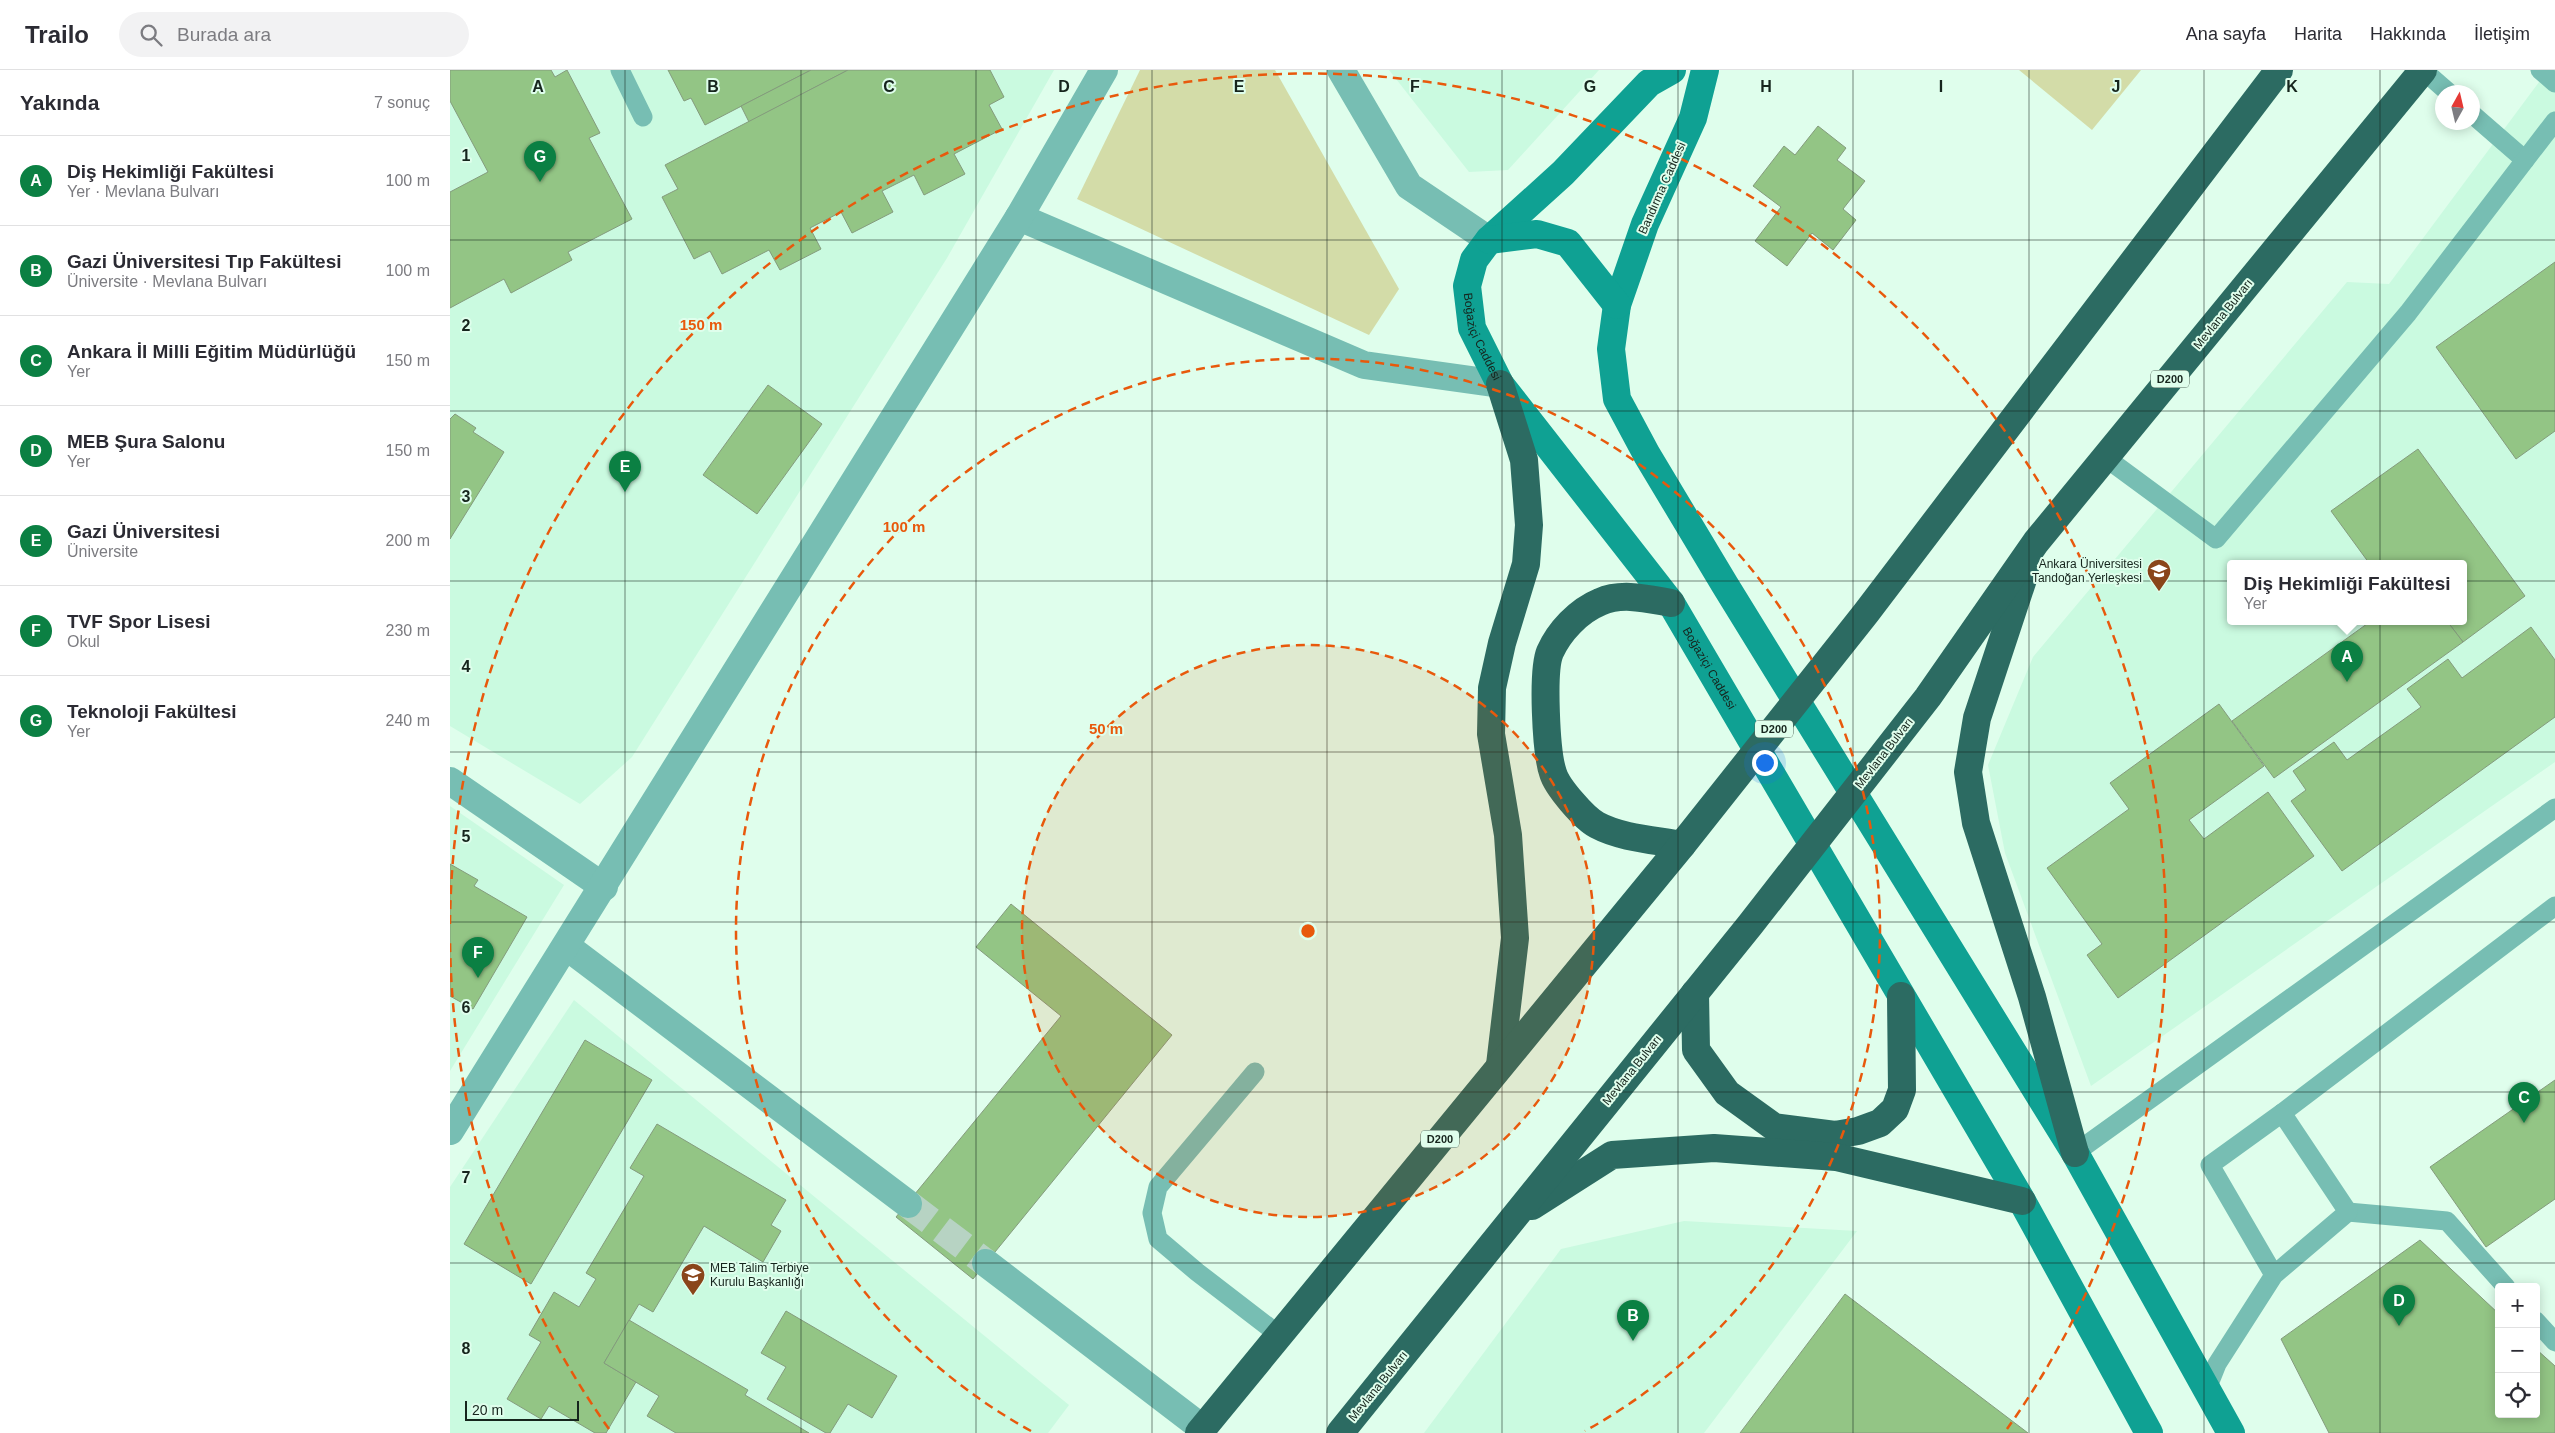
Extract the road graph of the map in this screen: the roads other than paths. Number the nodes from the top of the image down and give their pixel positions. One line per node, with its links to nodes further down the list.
1 (620, 70): 11 (lane)
2 (1104, 70): 15 (street)
3 (1341, 70): 16 (street)
4 (1672, 70): 16 (main road)
5 (1705, 70): 17 (main road, Bandırma Caddesi)
6 (2279, 70): 24 (highway, D200)
7 (2423, 70): 10 (lane); 19 (highway, Mevlana Bulvarı / D200)
8 (2540, 70): 9 (lane)
9 (2555, 83)
10 (2440, 85)
11 (643, 117)
12 (2480, 121): 14 (lane)
13 (2555, 121): 14 (lane)
14 (2525, 160): 19 (lane)
15 (1019, 217): 18 (street); 25 (street)
16 (1489, 240): 17 (main road); 18 (main road, Boğaziçi Caddesi)
17 (1617, 305): 34 (main road)
18 (1500, 384): 21 (main road, Boğaziçi Caddesi); 30 (highway)
19 (2106, 458): 20 (highway, Mevlana Bulvarı / D200)
20 (2036, 542): 28 (highway, Mevlana Bulvarı / D200); 34 (highway)
21 (1671, 603): 24 (highway); 29 (main road, Boğaziçi Caddesi)
22 (450, 781): 25 (street)
23 (2555, 808): 34 (lane)
24 (1682, 845): 30 (highway, D200)
25 (604, 886): 27 (street)
26 (2555, 906): 32 (lane)
27 (566, 946): 33 (street); 36 (street)
28 (1695, 992): 29 (highway); 38 (highway, Mevlana Bulvarı / D200)
29 (1901, 996): 35 (main road, Boğaziçi Caddesi)
30 (1500, 1065): 43 (highway, D200)
31 (1255, 1072): 43 (lane)
32 (2282, 1114): 37 (lane); 40 (lane)
33 (450, 1131)
34 (2075, 1153): 45 (main road)
35 (2022, 1201): 38 (highway); 48 (main road, Boğaziçi Caddesi)
36 (908, 1204)
37 (2348, 1212): 40 (lane); 41 (lane)
38 (1512, 1219): 47 (highway, Mevlana Bulvarı / D200)
39 (986, 1263): 46 (street)
40 (2274, 1274): 45 (lane)
41 (2502, 1283)
42 (2540, 1325): 44 (lane)
43 (1279, 1335): 46 (highway, D200)
44 (2555, 1342)
45 (2207, 1389): 49 (main road)
46 (1200, 1431)
47 (1340, 1433)
48 (2149, 1433)
49 (2231, 1433)

